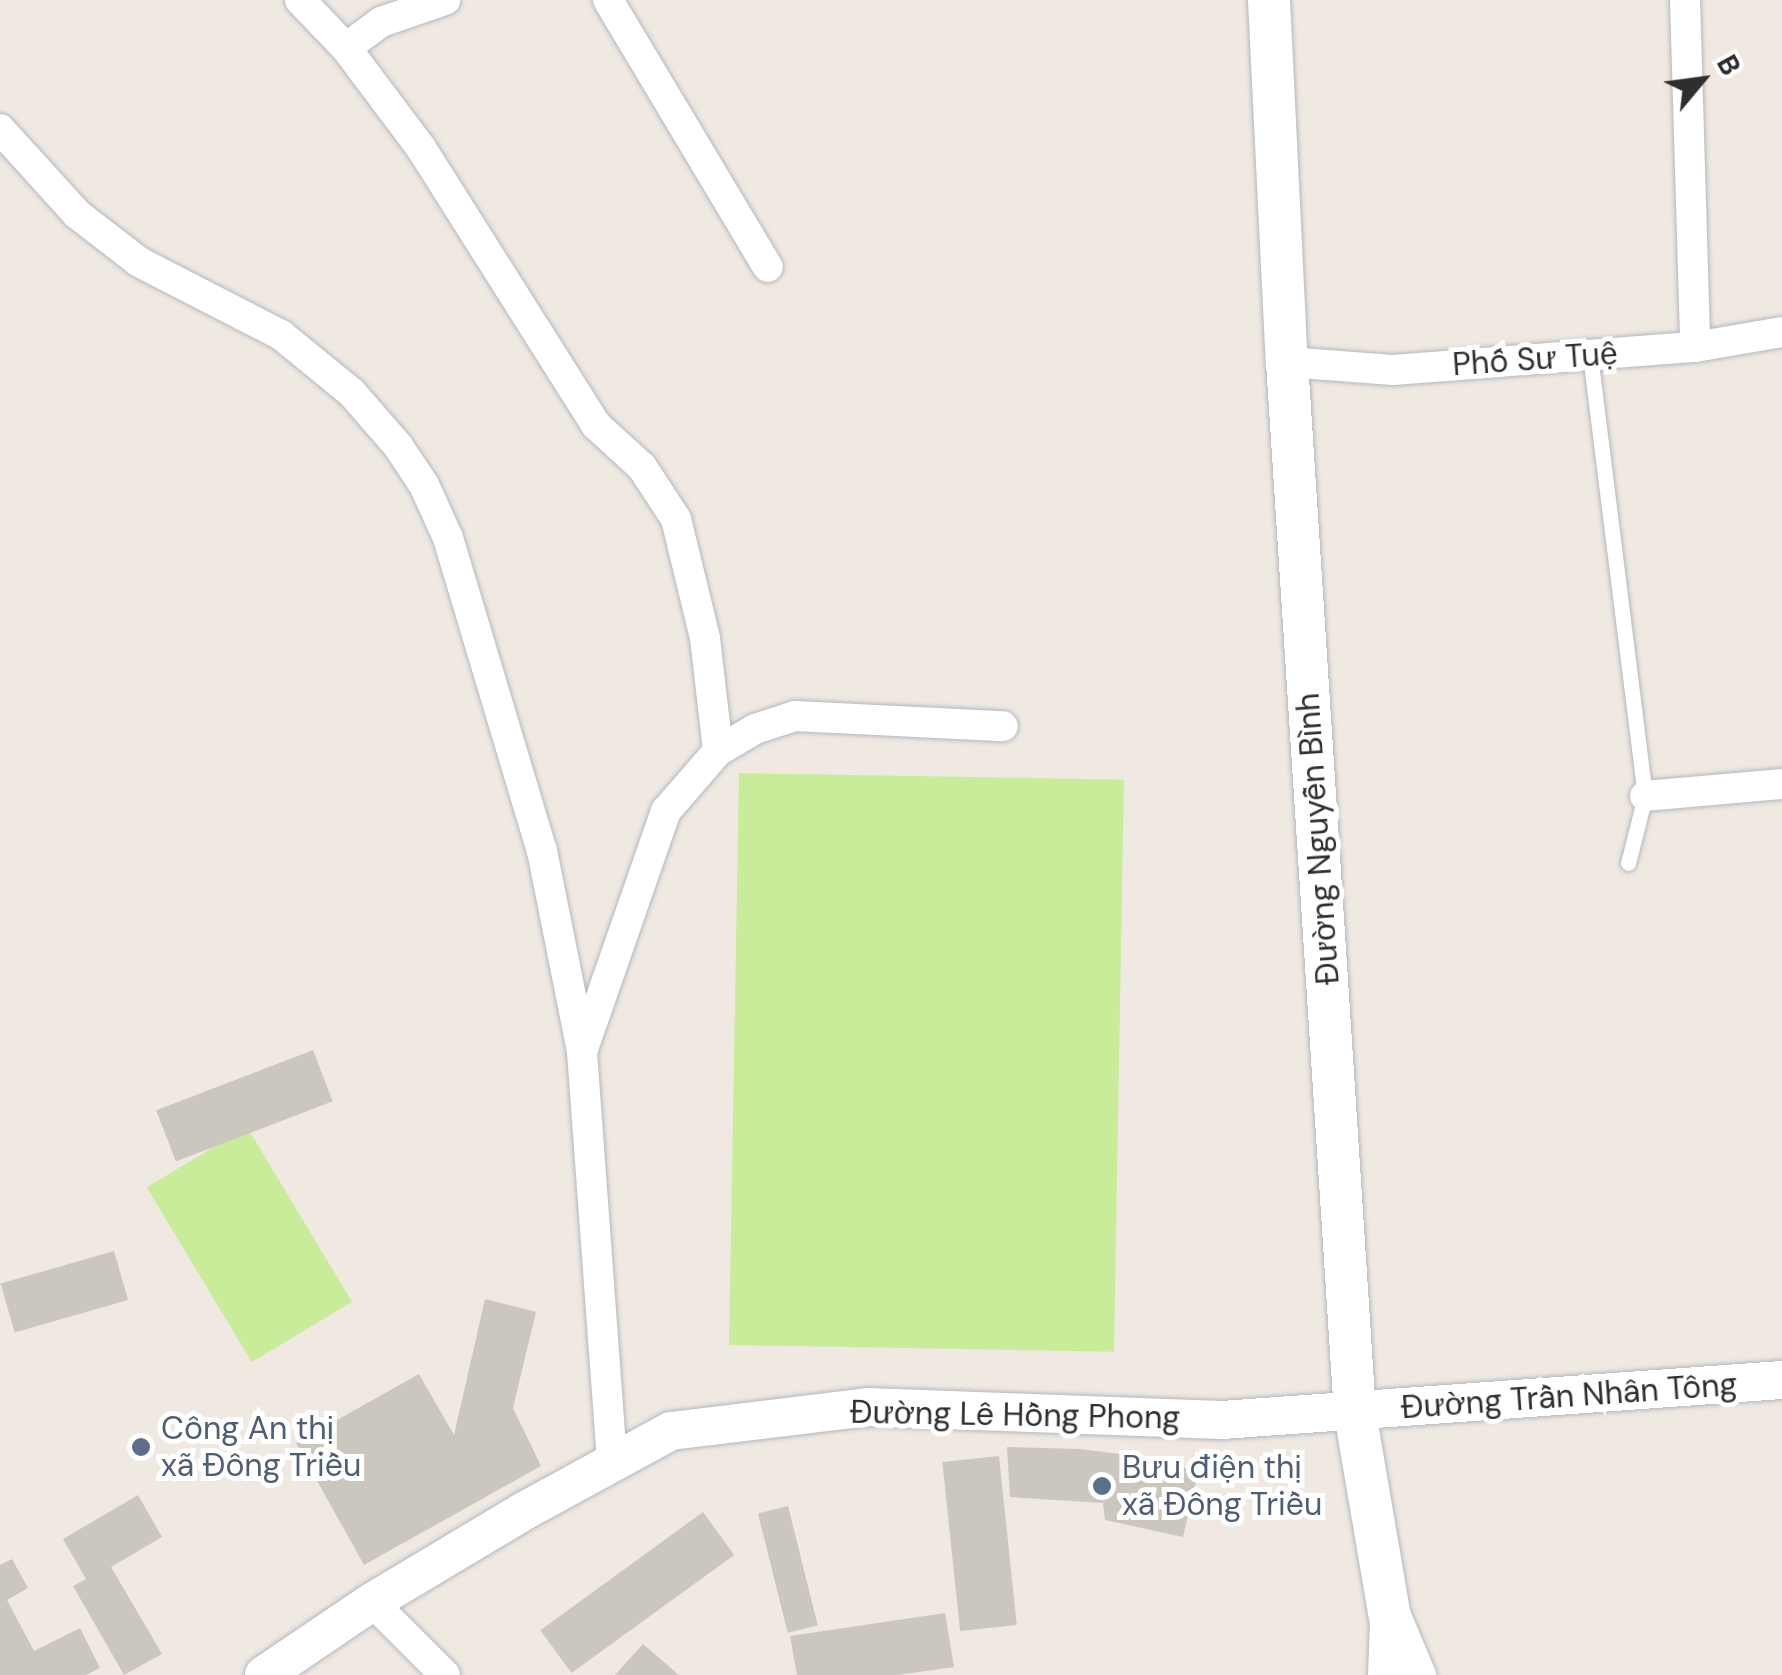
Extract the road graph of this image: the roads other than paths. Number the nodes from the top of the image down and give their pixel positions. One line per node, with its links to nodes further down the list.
1 (300, 0): 6 (street)
2 (445, 0): 6 (street)
3 (608, 0): 8 (street)
4 (1270, 0): 12 (main road, Đường Nguyễn Bình)
5 (1685, 0): 10 (street)
6 (346, 48): 14 (street)
7 (0, 129): 18 (street)
8 (768, 267)
9 (1782, 332): 10 (street, Phố Sư Tuệ)
10 (1695, 347): 11 (street, Phố Sư Tuệ)
11 (1590, 355): 12 (street, Phố Sư Tuệ); 16 (lane)
12 (1287, 362): 20 (main road, Đường Nguyễn Bình)
13 (1003, 726): 14 (street)
14 (718, 750): 18 (street)
15 (1782, 784): 16 (street)
16 (1645, 796): 17 (lane)
17 (1628, 863)
18 (582, 1052): 21 (street)
19 (1782, 1380): 20 (street, Đường Trần Nhân Tông)
20 (1356, 1413): 21 (street, Đường Lê Hồng Phong); 22 (main road, Đường Nguyễn Bình)
21 (612, 1463): 23 (street, Đường Lê Hồng Phong)
22 (1386, 1592): 26 (main road, Đường Nguyễn Bình); 27 (street)
23 (372, 1602): 24 (street, Đường Lê Hồng Phong); 25 (street)
24 (264, 1675)
25 (445, 1675)
26 (1390, 1675)
27 (1421, 1675)

